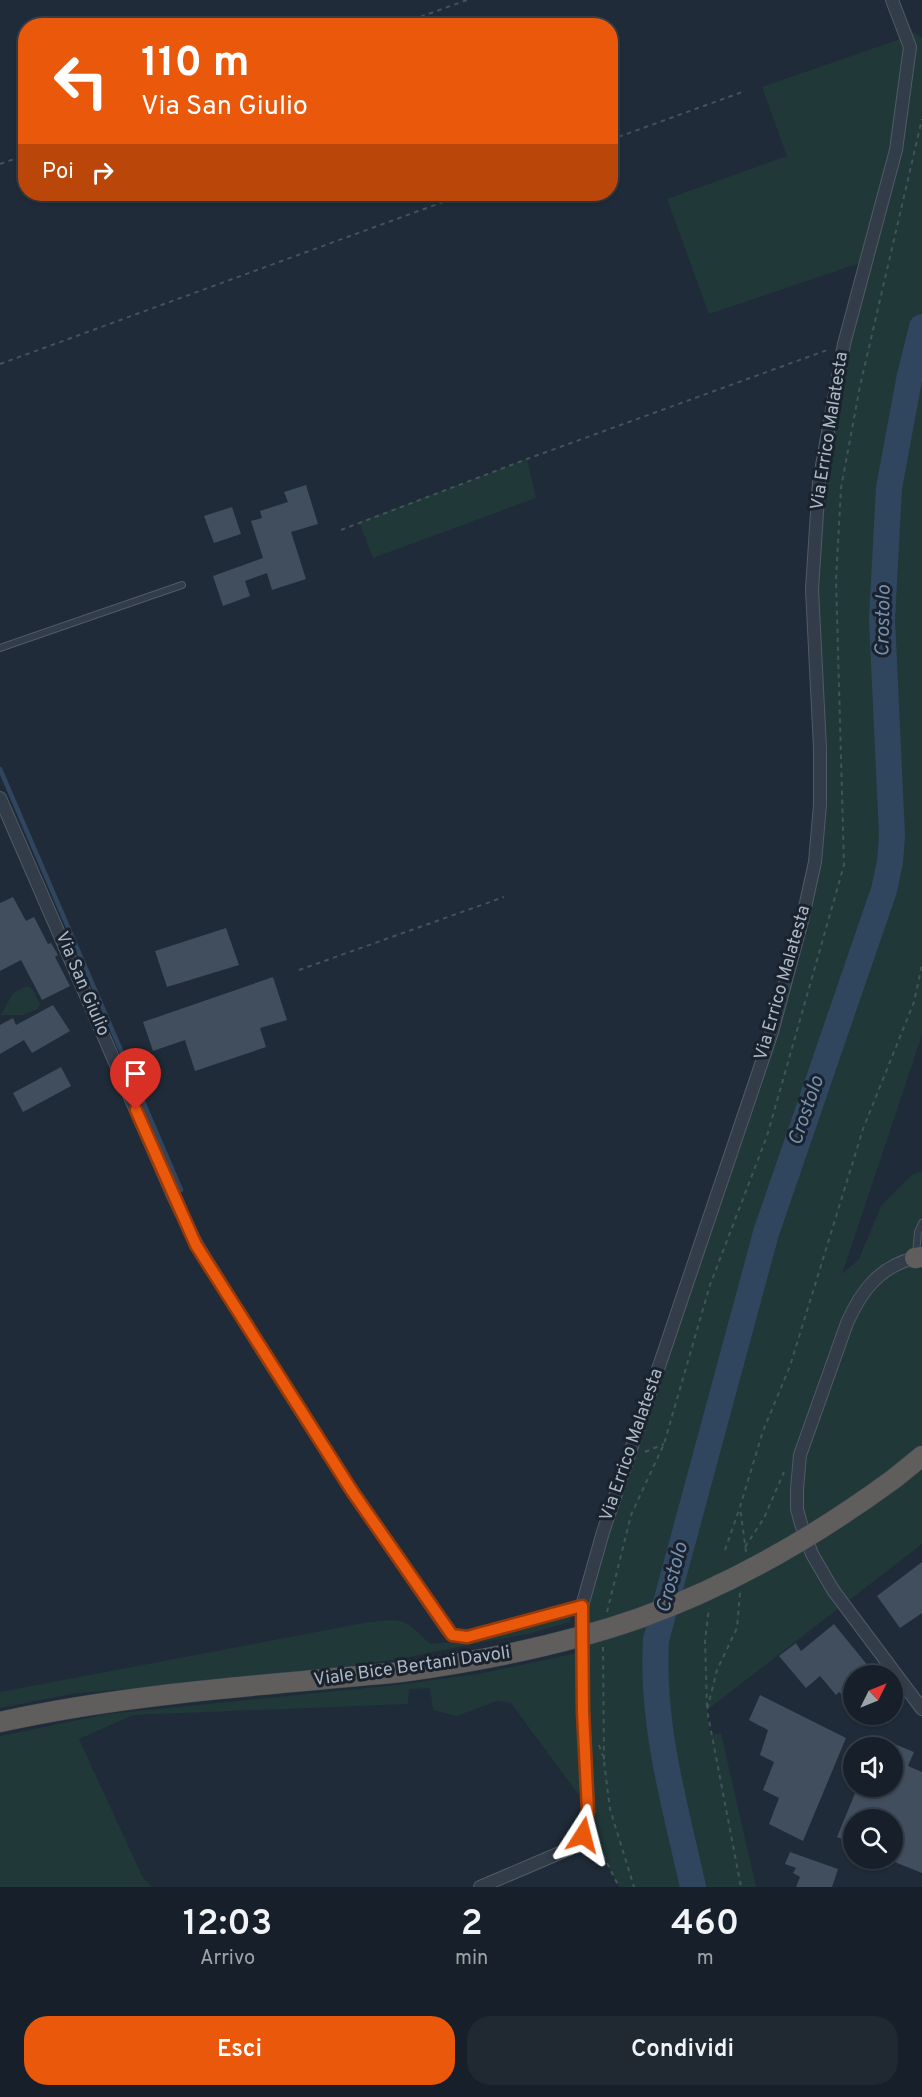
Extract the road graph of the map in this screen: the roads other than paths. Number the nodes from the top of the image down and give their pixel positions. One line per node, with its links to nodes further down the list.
1 (891, 0): 8 (street, Via Errico Malatesta)
2 (182, 585): 3 (lane)
3 (1, 649)
4 (0, 798): 8 (street, Via San Giulio)
5 (922, 1223): 6 (lane)
6 (919, 1257): 9 (street)
7 (922, 1456): 10 (highway, Viale Bice Bertani Davoli, bridge)
8 (582, 1606): 11 (street, Via Errico Malatesta)
9 (922, 1709)
10 (0, 1722)
11 (480, 1887)

